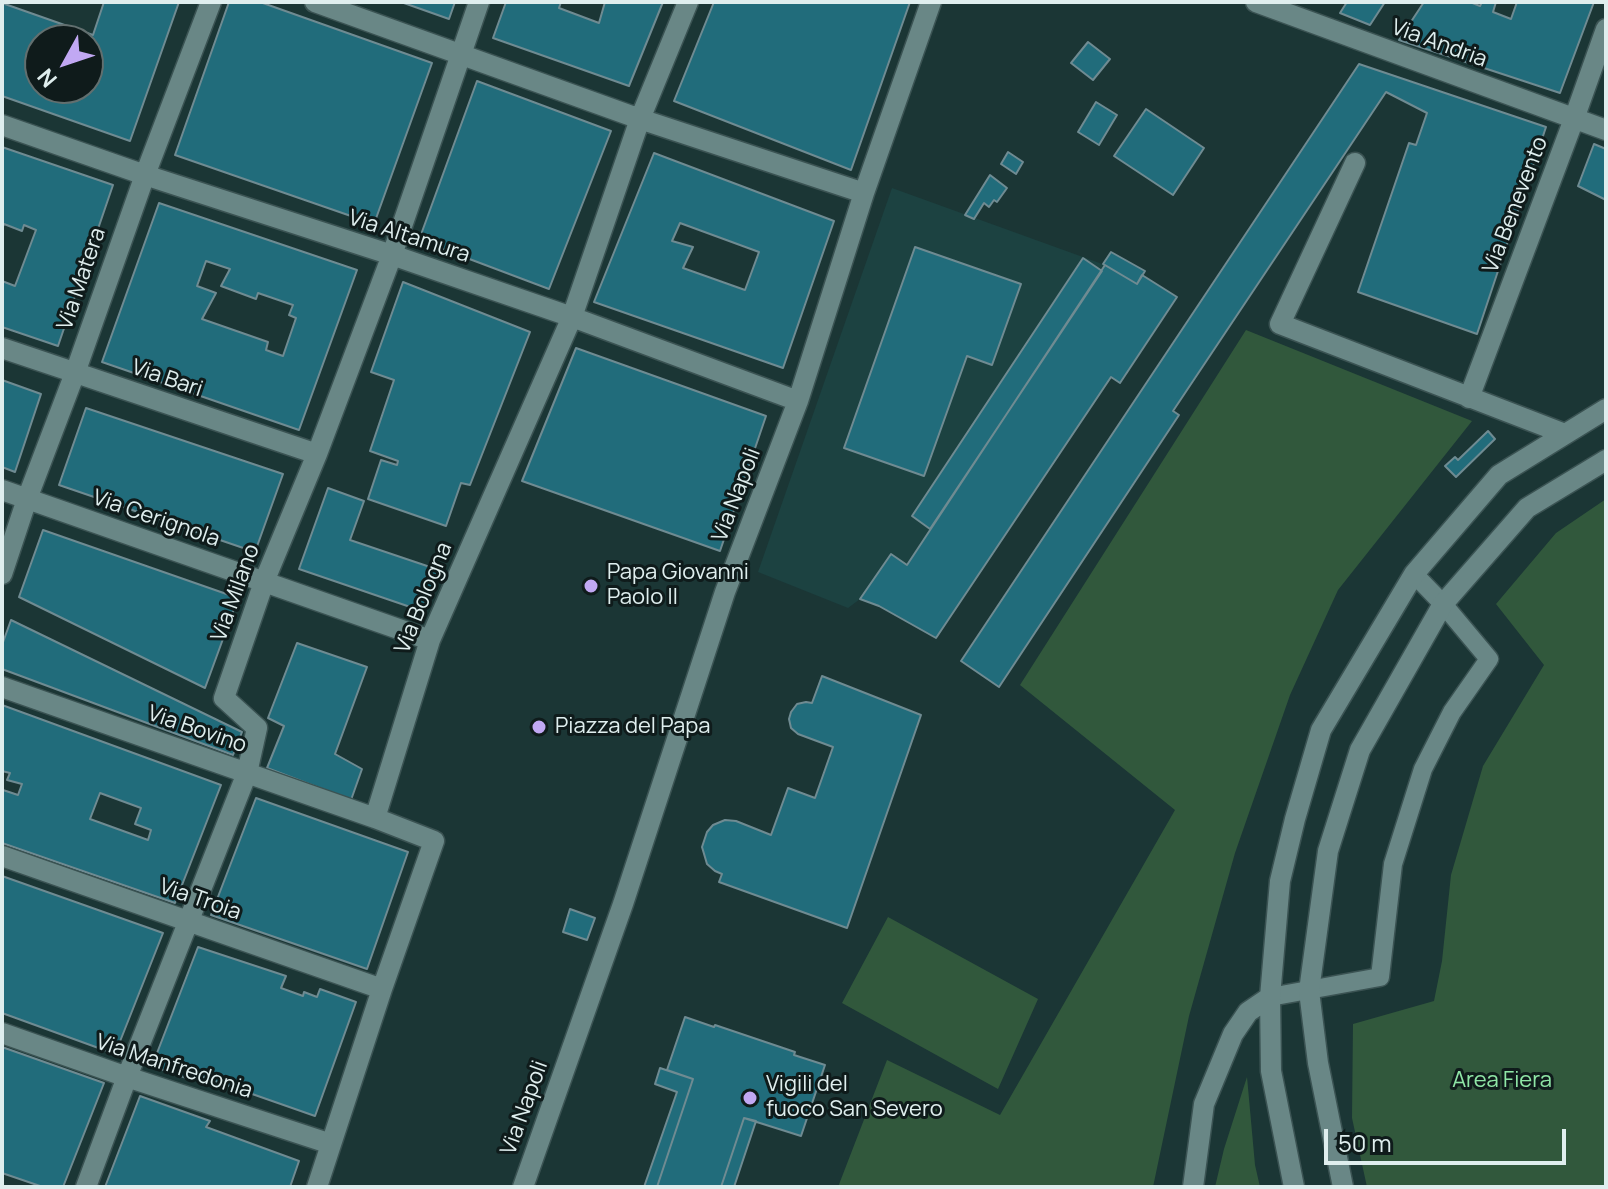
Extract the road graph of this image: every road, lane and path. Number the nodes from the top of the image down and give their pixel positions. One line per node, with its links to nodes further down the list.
1 (211, 2): 14 (street, Via Matera)
2 (315, 2): 8 (street)
3 (479, 2): 8 (street, Via Milano)
4 (688, 2): 9 (street, Via Bologna)
5 (931, 2): 15 (street, Via Napoli)
6 (1256, 2): 10 (street, Via Andria)
7 (1606, 29): 10 (street, Via Benevento)
8 (459, 54): 9 (street); 16 (street, Via Milano)
9 (640, 119): 15 (street); 17 (street, Via Bologna)
10 (1574, 119): 12 (street, Via Andria); 20 (street, Via Benevento)
11 (2, 125): 14 (street, Via Altamura)
12 (1606, 130)
13 (1355, 163): 20 (street)
14 (145, 175): 16 (street, Via Altamura); 19 (street, Via Matera)
15 (864, 193): 21 (street, Via Napoli)
16 (392, 255): 17 (street, Via Altamura); 24 (street, Via Milano)
17 (572, 317): 21 (street, Via Altamura); 32 (street, Via Bologna)
18 (2, 348): 19 (street, Via Bari)
19 (75, 373): 24 (street, Via Bari); 27 (street, Via Matera)
20 (1469, 398): 23 (street)
21 (798, 401): 46 (street, Via Napoli)
22 (1606, 409): 23 (street)
23 (1565, 434): 29 (street)
24 (317, 454): 30 (street, Via Milano)
25 (1606, 460): 31 (street)
26 (2, 490): 27 (street, Via Cerignola)
27 (27, 499): 28 (street, Via Matera); 30 (street, Via Cerignola)
28 (2, 574)
29 (1414, 574): 31 (lane); 40 (street)
30 (264, 582): 32 (street, Via Cerignola); 34 (street, Via Milano)
31 (1443, 604): 39 (street); 39 (lane)
32 (430, 640): 35 (street, Via Bologna)
33 (2, 687): 34 (street, Via Bovino)
34 (247, 773): 35 (street, Via Bovino); 37 (street, Via Milano)
35 (375, 818): 38 (street)
36 (2, 856): 37 (street, Via Troia)
37 (188, 922): 38 (street, Via Troia); 42 (street, Via Milano)
38 (382, 989): 43 (street)
39 (1309, 991): 40 (lane); 49 (street)
40 (1270, 997): 47 (street); 48 (street)
41 (2, 1033): 42 (street, Via Manfredonia)
42 (127, 1077): 43 (street, Via Manfredonia); 44 (street, Via Milano)
43 (331, 1144): 45 (street)
44 (86, 1187)
45 (317, 1187)
46 (523, 1187)
47 (1193, 1187)
48 (1294, 1187)
49 (1343, 1187)

